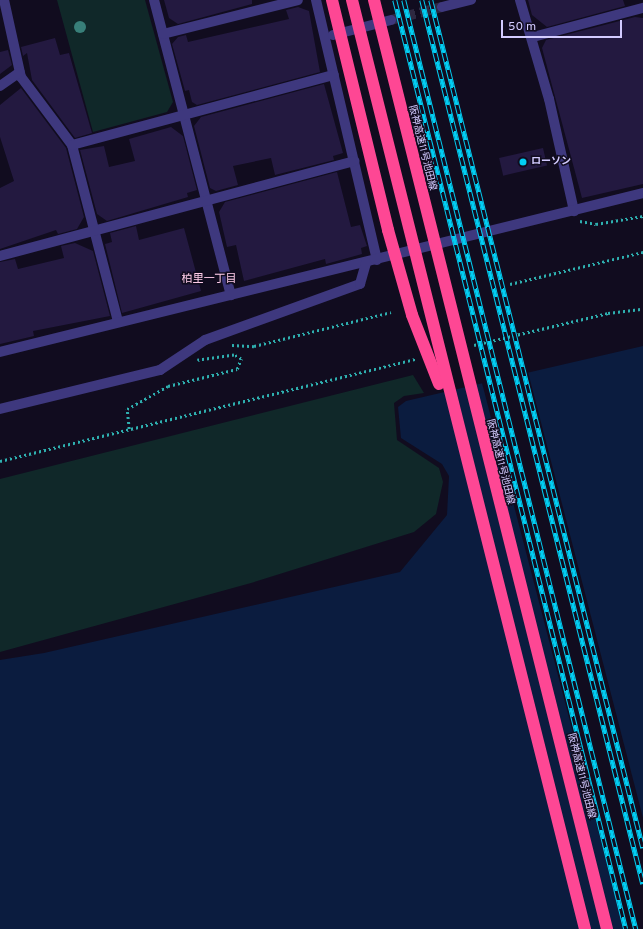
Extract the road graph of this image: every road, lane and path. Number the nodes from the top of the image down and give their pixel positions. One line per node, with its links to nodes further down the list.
1 (4, 0): 16 (street)
2 (154, 0): 13 (street)
3 (298, 0): 13 (street)
4 (316, 0): 14 (street)
5 (332, 0): 44 (highway, bridge)
6 (352, 0): 44 (highway, bridge)
7 (374, 0): 48 (highway, 阪神高速11号池田線, bridge)
8 (471, 0): 10 (street)
9 (520, 0): 15 (street)
10 (442, 7)
11 (643, 8): 15 (street)
12 (391, 20): 14 (street)
13 (163, 34): 19 (street)
14 (326, 37): 17 (street)
15 (532, 38): 24 (street)
16 (20, 72): 18 (street); 20 (street)
17 (334, 75): 19 (street); 21 (street)
18 (0, 86)
19 (183, 115): 20 (street); 23 (street)
20 (72, 145): 26 (street)
21 (354, 161): 23 (street); 29 (street)
22 (643, 193): 24 (street)
23 (207, 201): 26 (street); 32 (street)
24 (574, 211): 25 (path); 29 (street)
25 (643, 216)
26 (93, 230): 28 (street); 35 (street)
27 (643, 252): 31 (path)
28 (0, 256)
29 (378, 260): 30 (street)
30 (366, 263): 32 (street); 39 (street)
31 (510, 284)
32 (231, 295): 35 (street)
33 (643, 310): 37 (path)
34 (391, 312): 36 (path)
35 (118, 322): 38 (street)
36 (229, 346)
37 (469, 346)
38 (0, 352)
39 (185, 352): 42 (path); 43 (street)
40 (202, 353): 42 (path)
41 (423, 358): 45 (path)
42 (198, 361): 45 (path)
43 (0, 409)
44 (457, 428): 47 (highway, bridge)
45 (129, 429): 46 (path)
46 (0, 461)
47 (585, 929)
48 (607, 929)

